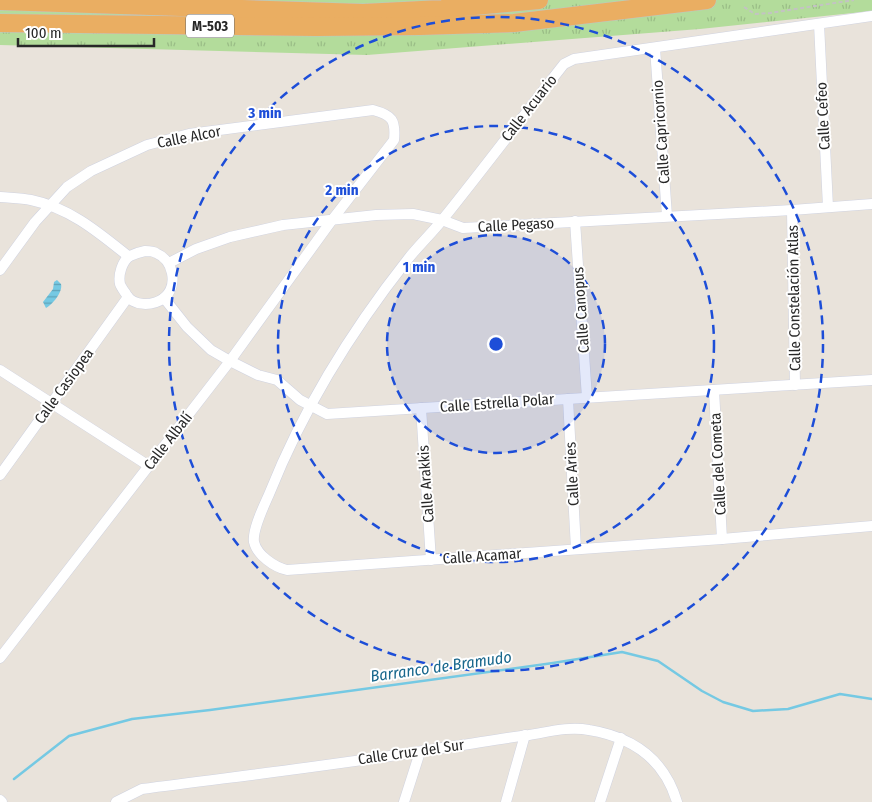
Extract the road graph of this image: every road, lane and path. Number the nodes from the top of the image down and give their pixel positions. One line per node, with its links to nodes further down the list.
1 (535, 0): 5 (highway, M-503)
2 (650, 0): 10 (highway, M-503)
3 (707, 0): 10 (highway, M-503)
4 (854, 0): 6 (path)
5 (0, 1)
6 (744, 7)
7 (872, 16): 9 (street, Calle Acuario)
8 (0, 23): 10 (highway, M-503)
9 (819, 24): 11 (street, Calle Acuario); 15 (street, Calle Cefeo)
10 (420, 26)
11 (654, 48): 17 (street, Calle Capricornio); 19 (street, Calle Acuario)
12 (0, 197): 14 (street)
13 (872, 204): 15 (street, Calle Pegaso)
14 (50, 205): 18 (street, Calle Alcor); 21 (street); 23 (street, Calle Alcor)
15 (828, 207): 16 (street, Calle Pegaso)
16 (792, 210): 17 (street, Calle Pegaso); 29 (street, Calle Constelación Atlas)
17 (667, 216): 20 (street, Calle Pegaso)
18 (332, 220): 19 (street, Calle Pegaso); 22 (street, Calle Pegaso); 26 (street, Calle Albalí)
19 (442, 220): 20 (street, Calle Pegaso); 34 (street, Calle Acuario)
20 (575, 221): 31 (street, Calle Canopus)
21 (128, 256): 22 (street); 24 (street)
22 (168, 263): 25 (street)
23 (0, 270)
24 (128, 297): 25 (street); 33 (street, Calle Casiopea)
25 (164, 298): 26 (street, Calle Estrella Polar)
26 (230, 361): 34 (street, Calle Estrella Polar); 36 (street, Calle Albalí)
27 (0, 370): 33 (street)
28 (872, 380): 29 (street, Calle Estrella Polar)
29 (795, 385): 30 (street, Calle Estrella Polar)
30 (714, 390): 31 (street, Calle Estrella Polar); 39 (street, Calle del Cometa)
31 (587, 398): 32 (street, Calle Estrella Polar)
32 (568, 399): 35 (street, Calle Estrella Polar); 40 (street, Calle Aries)
33 (52, 403): 36 (street); 37 (street, Calle Casiopea)
34 (310, 404): 35 (street, Calle Estrella Polar); 41 (street, Calle Acamar)
35 (421, 408): 41 (street, Calle Arakkis)
36 (149, 466): 42 (street, Calle Albalí)
37 (0, 475)
38 (872, 526): 39 (street, Calle Acamar)
39 (722, 539): 40 (street, Calle Acamar)
40 (576, 549): 41 (street, Calle Acamar)
41 (431, 560)
42 (0, 658)
43 (525, 735): 44 (street, Calle Cruz del Sur); 45 (street, Calle Cruz del Sur); 48 (street)
44 (621, 738): 49 (street); 50 (street, Calle Cruz del Sur)
45 (420, 752): 46 (street, Calle Cruz del Sur); 47 (street)
46 (116, 802)
47 (404, 802)
48 (506, 802)
49 (600, 802)
50 (677, 802)

